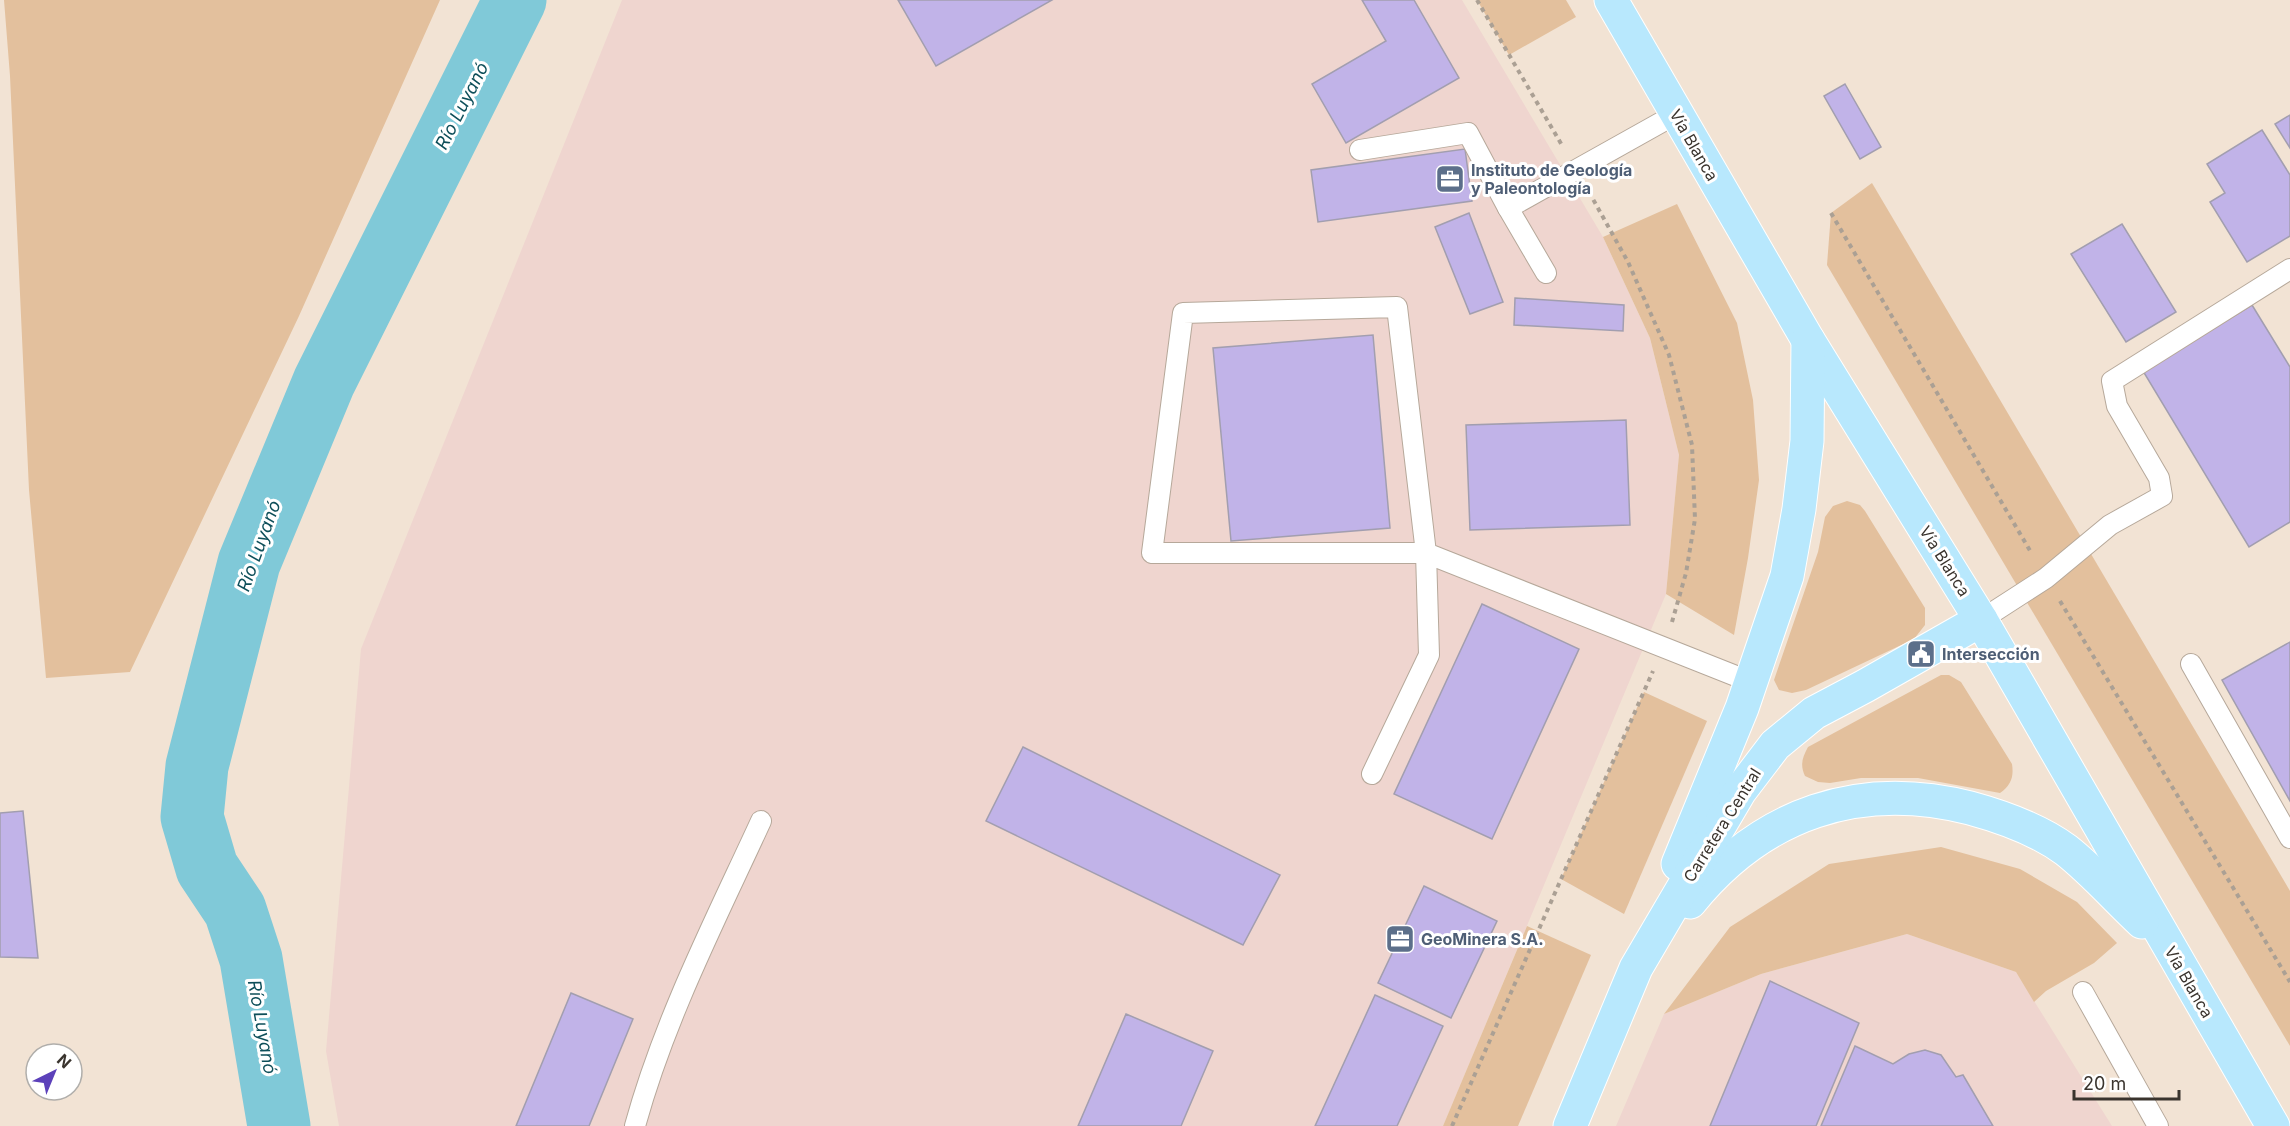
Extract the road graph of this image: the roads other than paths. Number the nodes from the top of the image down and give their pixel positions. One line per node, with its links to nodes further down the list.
1 (1611, 0): 2 (main road, Vía Blanca)
2 (1676, 114): 4 (lane); 7 (main road, Vía Blanca)
3 (1360, 150): 4 (lane)
4 (1508, 208): 6 (lane)
5 (2290, 269): 9 (lane)
6 (1546, 273)
7 (1808, 340): 9 (main road, Vía Blanca); 11 (main road)
8 (1426, 553): 8 (lane); 11 (lane); 12 (lane)
9 (1981, 620): 15 (main road, Vía Blanca); 16 (main road, Carretera Central)
10 (2191, 664): 14 (lane)
11 (1751, 682): 16 (main road)
12 (1372, 774)
13 (761, 821): 18 (lane)
14 (2290, 838)
15 (2169, 948): 16 (main road); 21 (main road, Vía Blanca)
16 (1636, 968): 19 (main road, Carretera Central)
17 (2083, 992): 20 (lane)
18 (634, 1126)
19 (1570, 1126)
20 (2158, 1126)
21 (2273, 1126)

